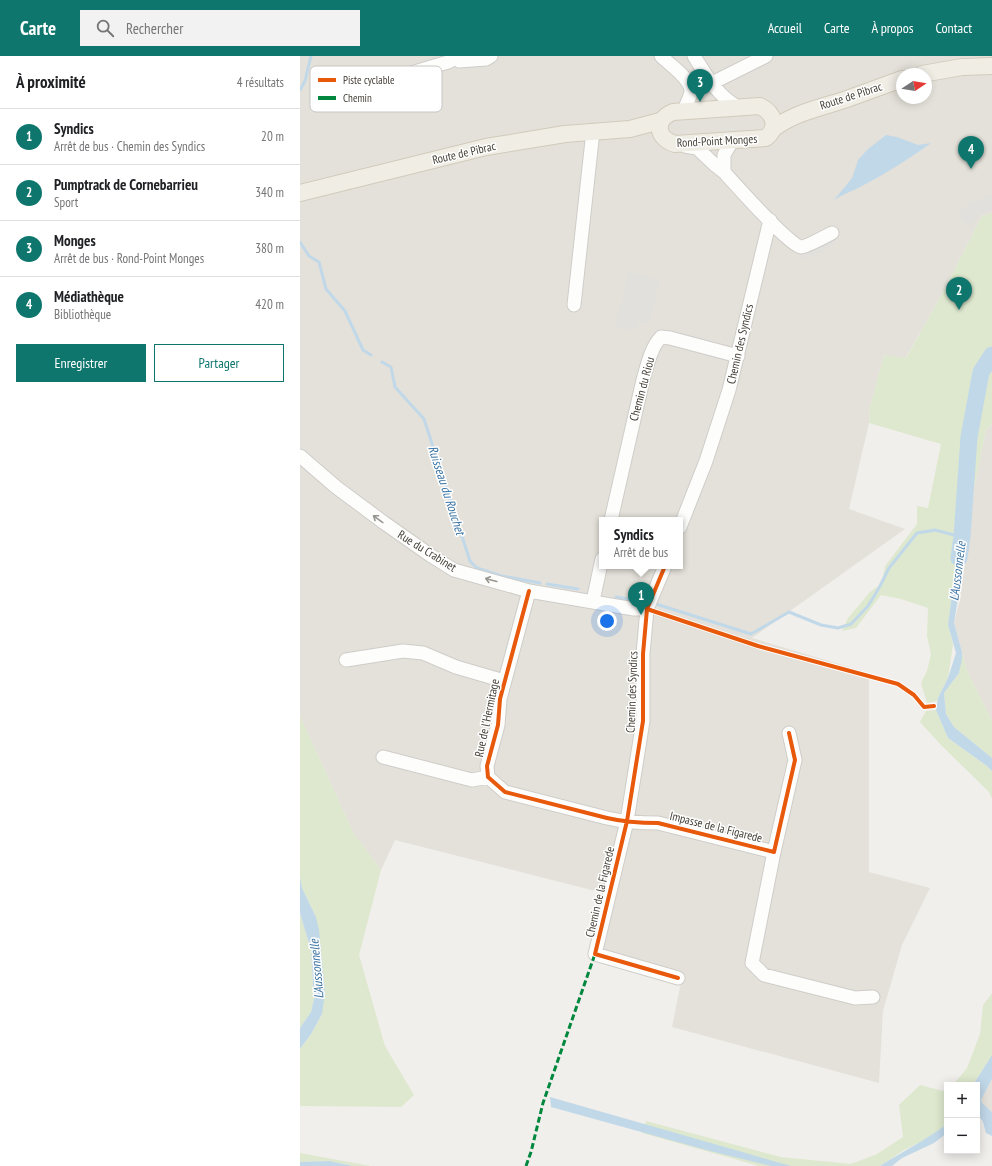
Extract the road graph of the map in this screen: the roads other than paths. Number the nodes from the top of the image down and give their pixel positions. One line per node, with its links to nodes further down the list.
1 (457, 56): 2 (street); 6 (street)
2 (491, 56)
3 (661, 56): 12 (street)
4 (694, 56): 10 (street)
5 (766, 56): 10 (street)
6 (435, 66)
7 (992, 66): 8 (main road)
8 (932, 72)
9 (896, 81): 14 (main road, Route de Pibrac)
10 (712, 83): 11 (street)
11 (738, 107): 12 (main road); 13 (main road)
12 (685, 111): 17 (main road)
13 (768, 112): 14 (main road, Route de Pibrac); 15 (main road, Rond-Point Monges)
14 (800, 113): 15 (main road, Route de Pibrac)
15 (772, 129): 18 (main road, Rond-Point Monges)
16 (593, 132): 17 (main road, Route de Pibrac); 20 (main road, Route de Pibrac); 23 (street)
17 (666, 134): 18 (main road, Rond-Point Monges); 19 (street)
18 (732, 141): 19 (street)
19 (724, 172): 21 (street)
20 (300, 193)
21 (770, 220): 22 (street); 24 (street, Chemin des Syndics)
22 (832, 233)
23 (574, 304)
24 (738, 356): 26 (street, Chemin du Riou); 27 (street, Chemin des Syndics)
25 (300, 456): 30 (street, Rue du Crabinet, one-way to 25)
26 (612, 517)
27 (683, 520)
28 (600, 569): 31 (street)
29 (663, 569): 32 (street, Chemin des Syndics)
30 (529, 591): 31 (street, Rue du Crabinet); 34 (street, Rue de l'Hermitage)
31 (593, 601): 32 (street, Rue du Crabinet)
32 (649, 605): 38 (street, Chemin des Syndics)
33 (346, 660): 34 (street)
34 (504, 681): 37 (street, Rue de l'Hermitage)
35 (788, 733): 39 (street, Impasse de la Figarede)
36 (383, 757): 37 (street)
37 (488, 777): 38 (street)
38 (627, 821): 39 (street, Impasse de la Figarede); 40 (street, Chemin de la Figarede)
39 (774, 852): 41 (street, Impasse de la Figarede)
40 (678, 978)
41 (873, 997)

